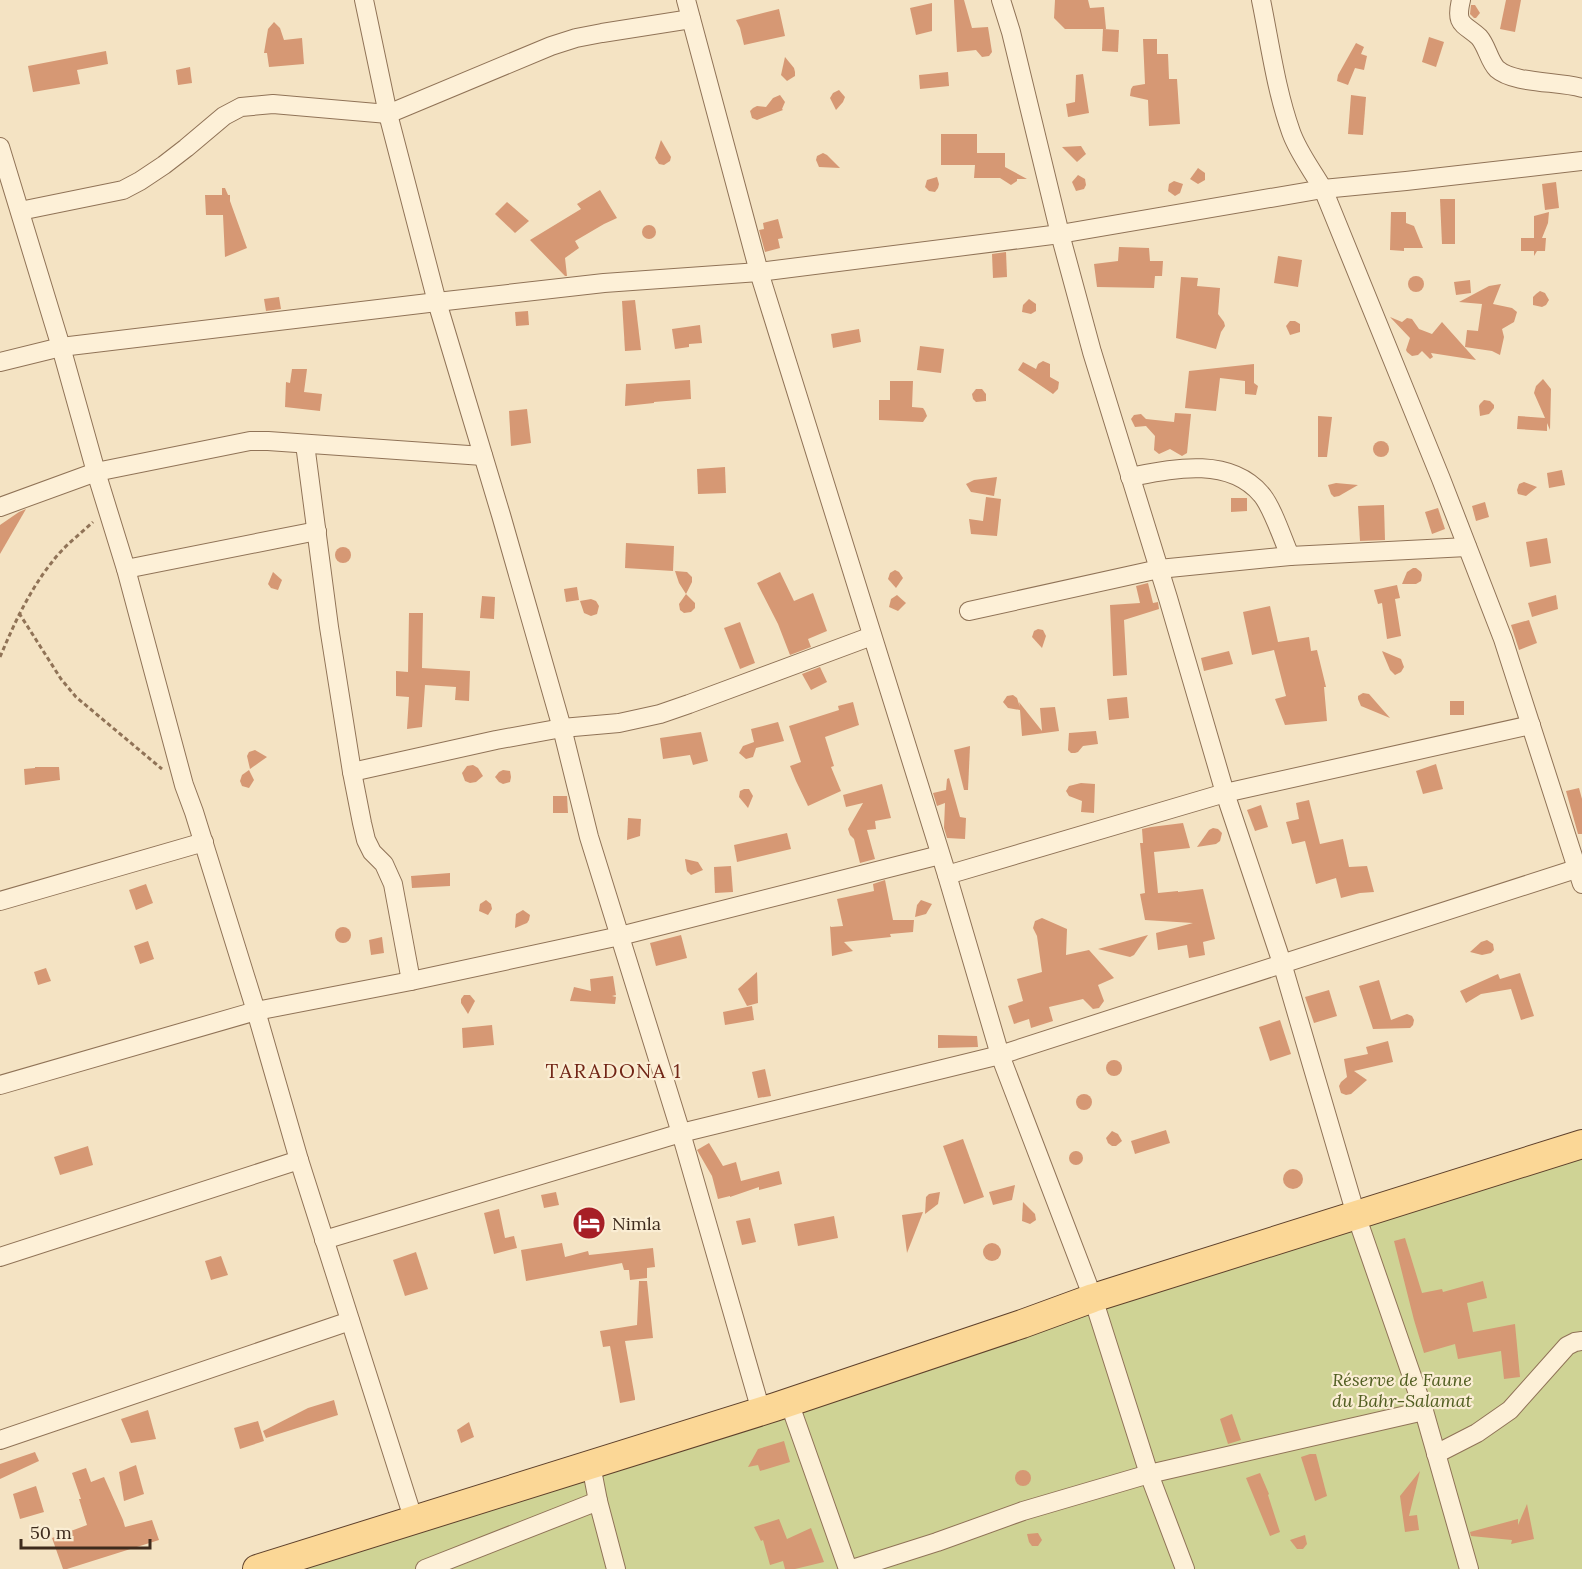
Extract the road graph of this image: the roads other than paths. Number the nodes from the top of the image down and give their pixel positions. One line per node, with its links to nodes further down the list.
1 (364, 0): 8 (street)
2 (686, 0): 6 (street)
3 (1001, 0): 13 (street)
4 (1261, 0): 11 (street)
5 (1461, 0): 7 (street)
6 (691, 19): 8 (street); 14 (street)
7 (1582, 88)
8 (388, 114): 12 (street); 15 (street)
9 (0, 147): 12 (street)
10 (1582, 161): 11 (street)
11 (1323, 189): 13 (street); 24 (street)
12 (20, 211): 16 (street)
13 (1060, 234): 14 (street); 21 (street)
14 (759, 272): 15 (street); 29 (street)
15 (437, 302): 16 (street); 19 (street)
16 (61, 347): 17 (street); 20 (street)
17 (0, 362)
18 (305, 444): 19 (street); 20 (street); 23 (street)
19 (483, 456): 31 (street)
20 (96, 472): 22 (street); 26 (street)
21 (1130, 477): 25 (street); 27 (street)
22 (0, 507)
23 (316, 531): 26 (street); 32 (street)
24 (1467, 547): 25 (street); 30 (street)
25 (1290, 556): 27 (street)
26 (126, 569): 34 (street)
27 (1159, 569): 28 (street); 33 (street)
28 (969, 611)
29 (872, 636): 31 (street); 35 (street)
30 (1531, 725): 33 (street); 36 (street)
31 (562, 728): 32 (street); 39 (street)
32 (352, 772): 41 (street)
33 (1225, 793): 37 (street); 40 (street)
34 (204, 842): 38 (street); 42 (street)
35 (940, 855): 37 (street); 39 (street)
36 (1580, 873): 40 (street)
37 (946, 875): 43 (street)
38 (0, 901)
39 (620, 936): 41 (street); 45 (street)
40 (1282, 963): 43 (street); 48 (street)
41 (411, 981): 42 (street)
42 (256, 1011): 44 (street); 47 (street)
43 (1000, 1055): 45 (street); 51 (street)
44 (0, 1085)
45 (681, 1133): 49 (street); 55 (street)
46 (1582, 1144): 48 (main road)
47 (299, 1160): 49 (street); 50 (street)
48 (1356, 1215): 51 (main road); 56 (street)
49 (324, 1240): 52 (street)
50 (0, 1257)
51 (1093, 1298): 54 (main road); 60 (street)
52 (350, 1321): 57 (street); 62 (street)
53 (1582, 1341): 58 (street)
54 (789, 1402): 55 (main road); 68 (street)
55 (762, 1411): 59 (main road)
56 (1424, 1411): 58 (street); 60 (street)
57 (0, 1440)
58 (1436, 1454): 70 (street)
59 (591, 1465): 61 (street); 62 (main road)
60 (1149, 1474): 68 (street); 69 (street)
61 (598, 1500): 64 (street); 67 (street)
62 (414, 1521): 63 (main road)
63 (315, 1561): 65 (main road)
64 (455, 1564): 66 (street)
65 (257, 1569)
66 (425, 1569)
67 (616, 1569)
68 (850, 1569)
69 (1185, 1569)
70 (1469, 1569)

